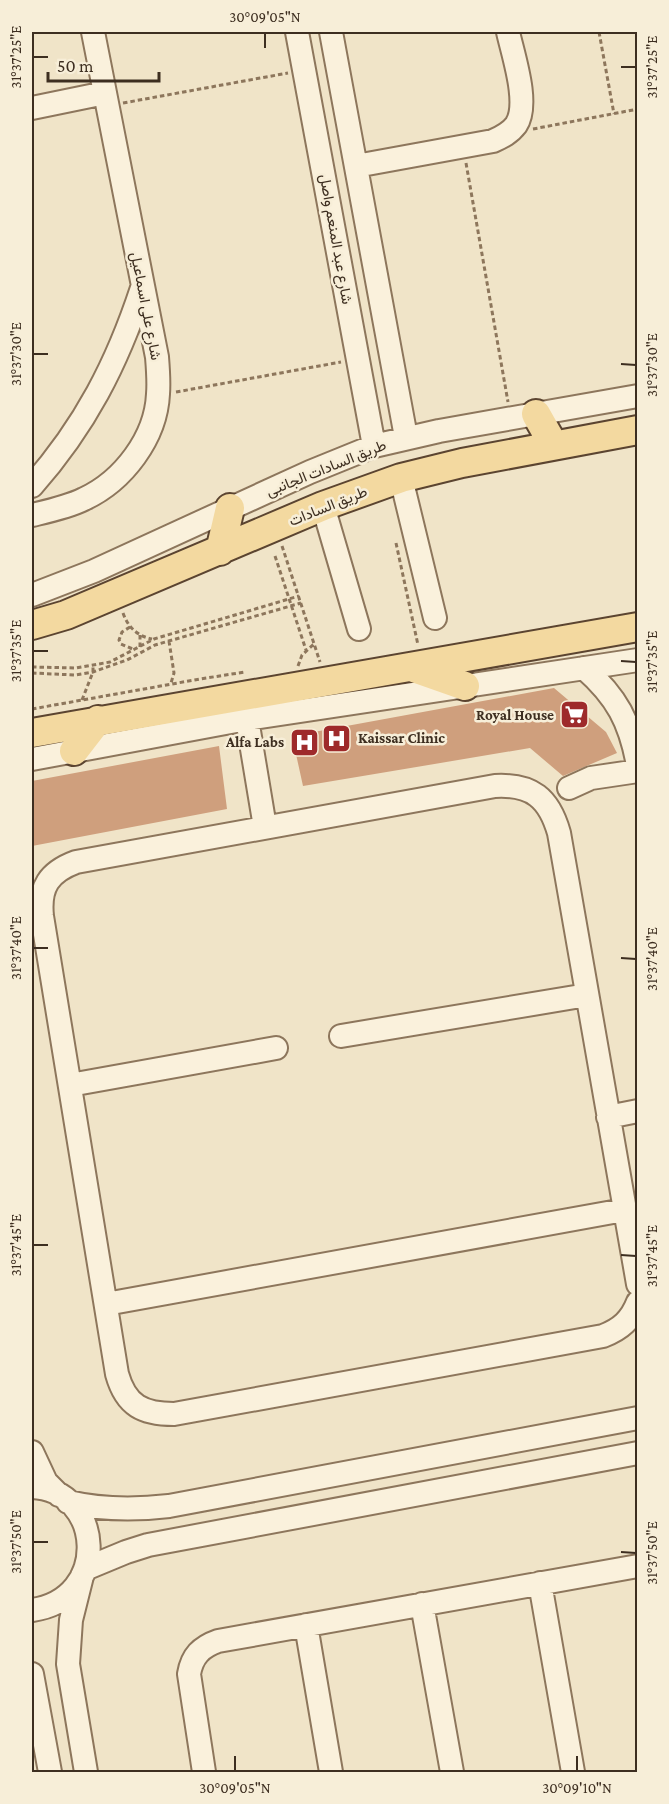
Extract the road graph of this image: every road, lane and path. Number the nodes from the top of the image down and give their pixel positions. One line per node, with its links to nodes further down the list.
1 (93, 32): 7 (street, شارع على اسماعيل)
2 (297, 32): 6 (street, شارع عبد المنعم واصل)
3 (331, 32): 14 (street)
4 (508, 32): 11 (street)
5 (599, 32): 10 (path)
6 (304, 70): 7 (path); 13 (street, شارع عبد المنعم واصل)
7 (106, 99): 8 (street); 16 (street, شارع على اسماعيل)
8 (32, 108)
9 (638, 110): 10 (path)
10 (614, 114): 11 (path)
11 (516, 124): 12 (street)
12 (463, 146): 14 (street); 20 (path)
13 (321, 159): 14 (street); 15 (street, شارع عبد المنعم واصل)
14 (356, 165): 15 (street); 22 (street)
15 (325, 182): 17 (street, شارع عبد المنعم واصل)
16 (143, 286): 18 (street, شارع على اسماعيل); 26 (street)
17 (358, 359): 18 (path); 24 (street, شارع عبد المنعم واصل)
18 (158, 395): 29 (street, شارع على اسماعيل)
19 (638, 396): 20 (street, طريق السادات الجانبى)
20 (523, 416): 22 (street, طريق السادات الجانبى); 23 (main road)
21 (638, 430): 23 (main road, طريق السادات)
22 (406, 437): 24 (street, طريق السادات الجانبى)
23 (554, 444): 25 (main road, طريق السادات)
24 (374, 446): 28 (street, طريق السادات الجانبى)
25 (401, 478): 27 (main road, طريق السادات); 42 (street)
26 (32, 486)
27 (322, 506): 32 (main road, طريق السادات); 47 (street)
28 (230, 508): 32 (main road); 36 (street, طريق السادات الجانبى)
29 (32, 515)
30 (279, 538): 34 (path)
31 (396, 541): 56 (path)
32 (220, 551): 43 (main road, طريق السادات)
33 (269, 555): 35 (path)
34 (285, 555): 35 (path); 37 (path)
35 (275, 556): 38 (path)
36 (32, 595)
37 (298, 596): 38 (path); 39 (path)
38 (289, 599): 40 (path); 44 (path)
39 (301, 603): 40 (path); 52 (path)
40 (291, 606): 48 (path); 55 (path)
41 (123, 610): 45 (path)
42 (435, 618)
43 (32, 625)
44 (202, 625): 48 (path); 50 (path)
45 (130, 627): 49 (path); 54 (path)
46 (638, 627): 56 (main road)
47 (359, 629)
48 (204, 631): 51 (path)
49 (140, 635): 50 (path); 53 (path)
50 (154, 639): 53 (path)
51 (169, 641): 63 (path); 65 (path)
52 (314, 644): 55 (path); 58 (path)
53 (140, 647): 54 (path)
54 (135, 650): 59 (path)
55 (306, 650): 60 (path)
56 (414, 656): 66 (main road); 67 (main road)
57 (638, 660): 62 (street)
58 (321, 663)
59 (93, 666): 61 (path); 63 (path)
60 (298, 666)
61 (32, 667)
62 (584, 668): 66 (street); 68 (street)
63 (93, 672): 64 (path); 67 (path)
64 (32, 673)
65 (171, 684)
66 (465, 686): 69 (street)
67 (90, 710): 70 (main road); 71 (main road)
68 (632, 716): 73 (street)
69 (247, 719): 71 (street); 76 (street)
70 (32, 733)
71 (74, 751): 72 (street)
72 (32, 759)
73 (638, 765)
74 (638, 771): 75 (street)
75 (569, 788)
76 (265, 828): 77 (street); 80 (street)
77 (587, 995): 78 (street); 82 (street)
78 (341, 1036)
79 (276, 1048): 80 (street)
80 (70, 1085): 86 (street)
81 (638, 1111): 82 (street)
82 (608, 1117): 83 (street)
83 (624, 1210): 84 (street); 86 (street)
84 (638, 1284)
85 (638, 1302): 86 (street)
86 (106, 1304)
87 (638, 1418): 92 (street)
88 (32, 1452): 91 (street)
89 (638, 1453): 93 (street)
90 (32, 1487): 91 (street)
91 (64, 1499): 92 (street); 95 (street)
92 (169, 1506): 93 (street)
93 (172, 1540): 95 (street)
94 (638, 1566): 96 (street)
95 (84, 1573): 98 (street); 102 (street)
96 (540, 1583): 97 (street); 106 (street)
97 (422, 1604): 99 (street); 105 (street)
98 (32, 1610)
99 (306, 1625): 103 (street); 104 (street)
100 (32, 1674): 101 (street)
101 (50, 1773)
102 (86, 1773)
103 (204, 1773)
104 (331, 1773)
105 (452, 1773)
106 (573, 1773)

